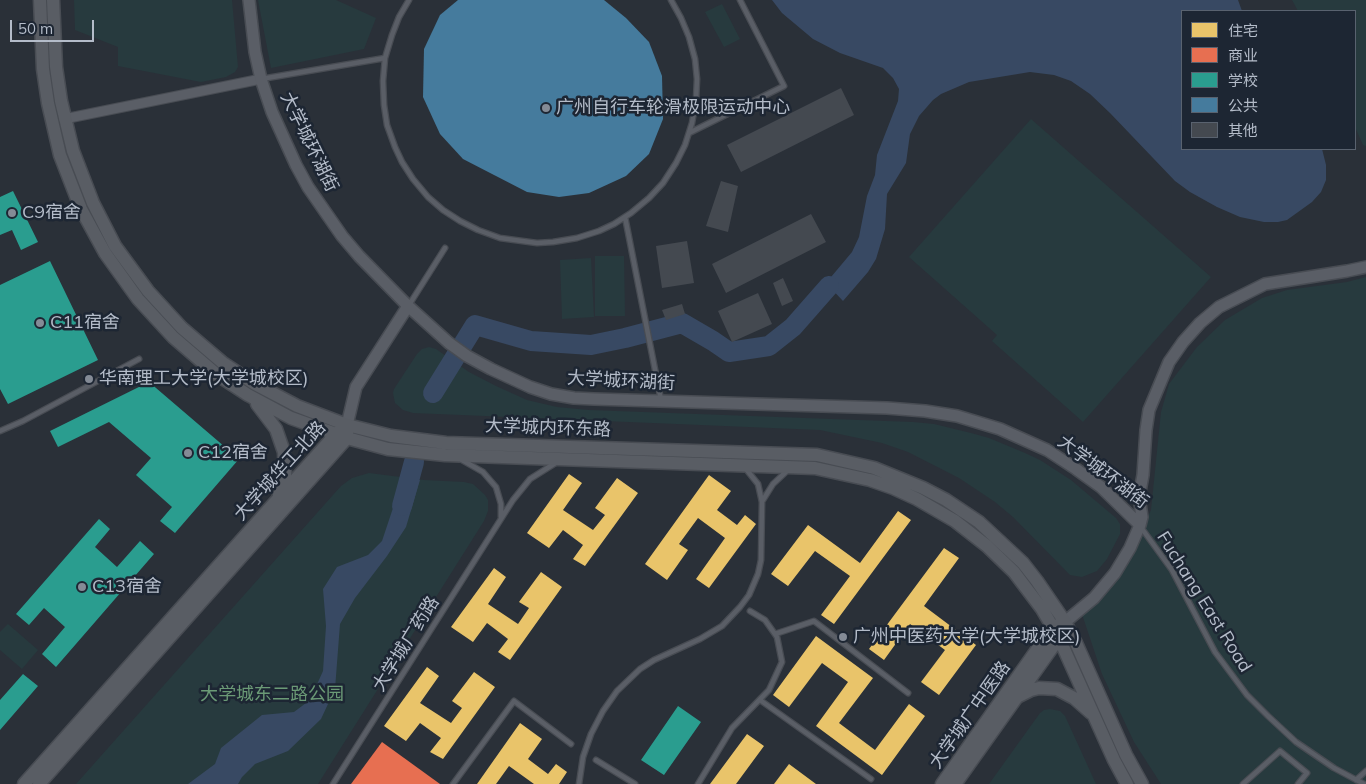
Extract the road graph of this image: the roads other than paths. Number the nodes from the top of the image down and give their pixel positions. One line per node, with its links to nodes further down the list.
1 (40, 0): 16 (main road, 大学城内环东路)
2 (53, 0): 9 (main road, 大学城内环东路)
3 (249, 0): 8 (street, 大学城环湖街)
4 (409, 0): 7 (lane)
5 (671, 0): 10 (lane)
6 (740, 0): 10 (lane)
7 (385, 58): 8 (lane); 11 (lane)
8 (261, 79): 9 (street); 14 (street, 大学城环湖街)
9 (64, 119): 19 (main road, 大学城内环东路)
10 (689, 133): 11 (lane)
11 (625, 217): 17 (lane)
12 (445, 248): 14 (lane)
13 (1366, 266): 27 (street)
14 (408, 306): 17 (street, 大学城环湖街); 19 (street)
15 (139, 359): 18 (lane)
16 (248, 395): 19 (main road, 大学城内环东路); 24 (main road)
17 (661, 401): 27 (street, 大学城环湖街)
18 (0, 431)
19 (343, 433): 20 (main road, 大学城内环东路); 24 (main road, 大学城华工北路); 29 (main road, 大学城内环东路); 41 (main road, 大学城华工北路)
20 (451, 455): 21 (main road, 大学城内环东路); 26 (lane)
21 (567, 459): 22 (main road, 大学城内环东路); 26 (lane, 大学城广药路)
22 (740, 464): 23 (main road, 大学城内环东路); 25 (lane)
23 (795, 466): 25 (lane); 29 (main road, 大学城内环东路)
24 (277, 499): 40 (main road, 大学城华工北路)
25 (762, 502): 44 (lane)
26 (501, 518): 42 (lane, 大学城广药路)
27 (1141, 521): 29 (street, 大学城广中医路); 39 (lane, Fuchang East Road)
28 (750, 611): 30 (lane)
29 (1059, 629): 32 (main road, 大学城广中医路); 34 (main road, 大学城内环东路); 47 (main road, 大学城广中医路); 50 (main road, 大学城内环东路)
30 (775, 634): 31 (lane); 33 (lane)
31 (908, 693)
32 (1017, 697): 34 (main road); 48 (main road, 大学城广中医路)
33 (760, 700): 38 (lane); 46 (lane)
34 (1096, 720): 49 (main road, 大学城内环东路)
35 (571, 744): 43 (lane)
36 (596, 760): 45 (lane)
37 (1366, 771): 39 (lane)
38 (871, 779)
39 (1356, 780): 53 (lane, Fuchang East Road)
40 (24, 784)
41 (39, 784)
42 (333, 784)
43 (453, 784)
44 (579, 784)
45 (635, 784)
46 (698, 784)
47 (942, 784)
48 (955, 784)
49 (1127, 784)
50 (1142, 784)
51 (1243, 784): 52 (lane)
52 (1298, 784)
53 (1364, 784)

